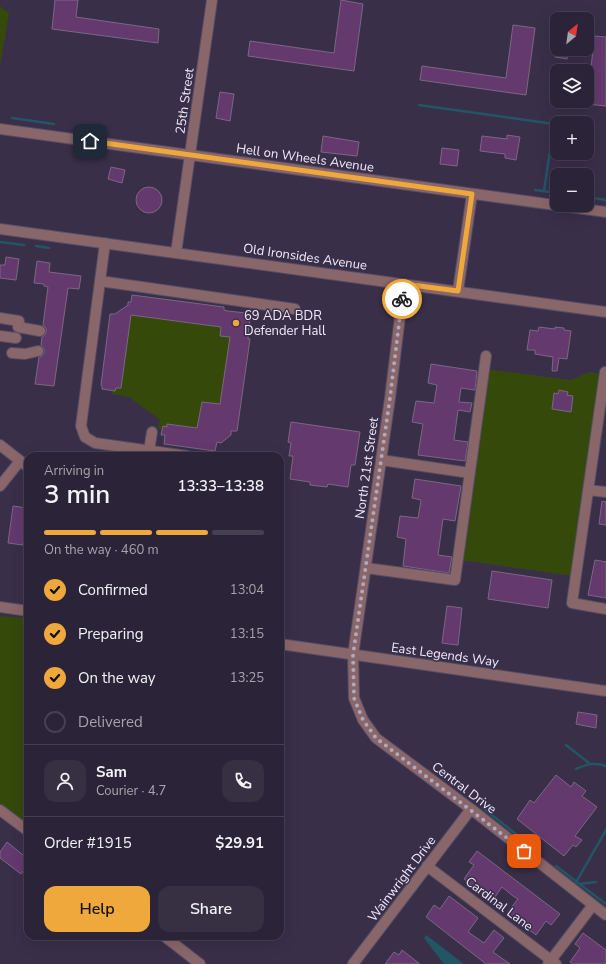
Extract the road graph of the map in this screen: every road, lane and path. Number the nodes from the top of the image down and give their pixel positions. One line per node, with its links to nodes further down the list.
1 (212, 0): 3 (street, 25th Street)
2 (0, 130): 3 (street, Hell on Wheels Avenue)
3 (190, 155): 4 (street, Hell on Wheels Avenue); 8 (street, 25th Street)
4 (472, 194): 5 (street, Hell on Wheels Avenue); 11 (street)
5 (606, 212)
6 (0, 229): 7 (street, Old Ironsides Avenue)
7 (105, 243): 8 (street, Old Ironsides Avenue); 9 (street)
8 (176, 253): 10 (street, Old Ironsides Avenue)
9 (100, 281): 12 (street); 24 (street)
10 (404, 284): 11 (street, Old Ironsides Avenue); 26 (street, North 21st Street)
11 (458, 291): 13 (street, Old Ironsides Avenue)
12 (295, 309)
13 (606, 312)
14 (0, 318): 15 (street)
15 (40, 331)
16 (0, 336): 17 (street)
17 (16, 338)
18 (38, 352): 19 (street)
19 (12, 353)
20 (486, 356): 28 (street)
21 (605, 372): 30 (street)
22 (152, 432): 24 (street)
23 (0, 445): 27 (street)
24 (149, 450): 25 (street)
25 (162, 452)
26 (381, 460): 28 (street); 32 (street, North 21st Street)
27 (24, 464): 29 (street)
28 (470, 473): 32 (street)
29 (0, 486)
30 (588, 490): 31 (street); 34 (street)
31 (606, 492)
32 (366, 568): 37 (street, North 21st Street)
33 (0, 607): 35 (street)
34 (606, 609)
35 (24, 610)
36 (284, 645): 37 (street, East Legends Way)
37 (353, 655): 38 (street, East Legends Way); 39 (street, Central Drive)
38 (606, 691)
39 (471, 809): 42 (street, Wainwright Drive); 43 (street, Central Drive)
40 (0, 810): 41 (street)
41 (24, 828)
42 (427, 866): 46 (street, Cardinal Lane); 48 (street, Wainwright Drive)
43 (593, 905): 44 (street, Central Drive); 46 (street)
44 (606, 915)
45 (169, 940): 47 (street)
46 (552, 963)
47 (200, 964)
48 (353, 964)

